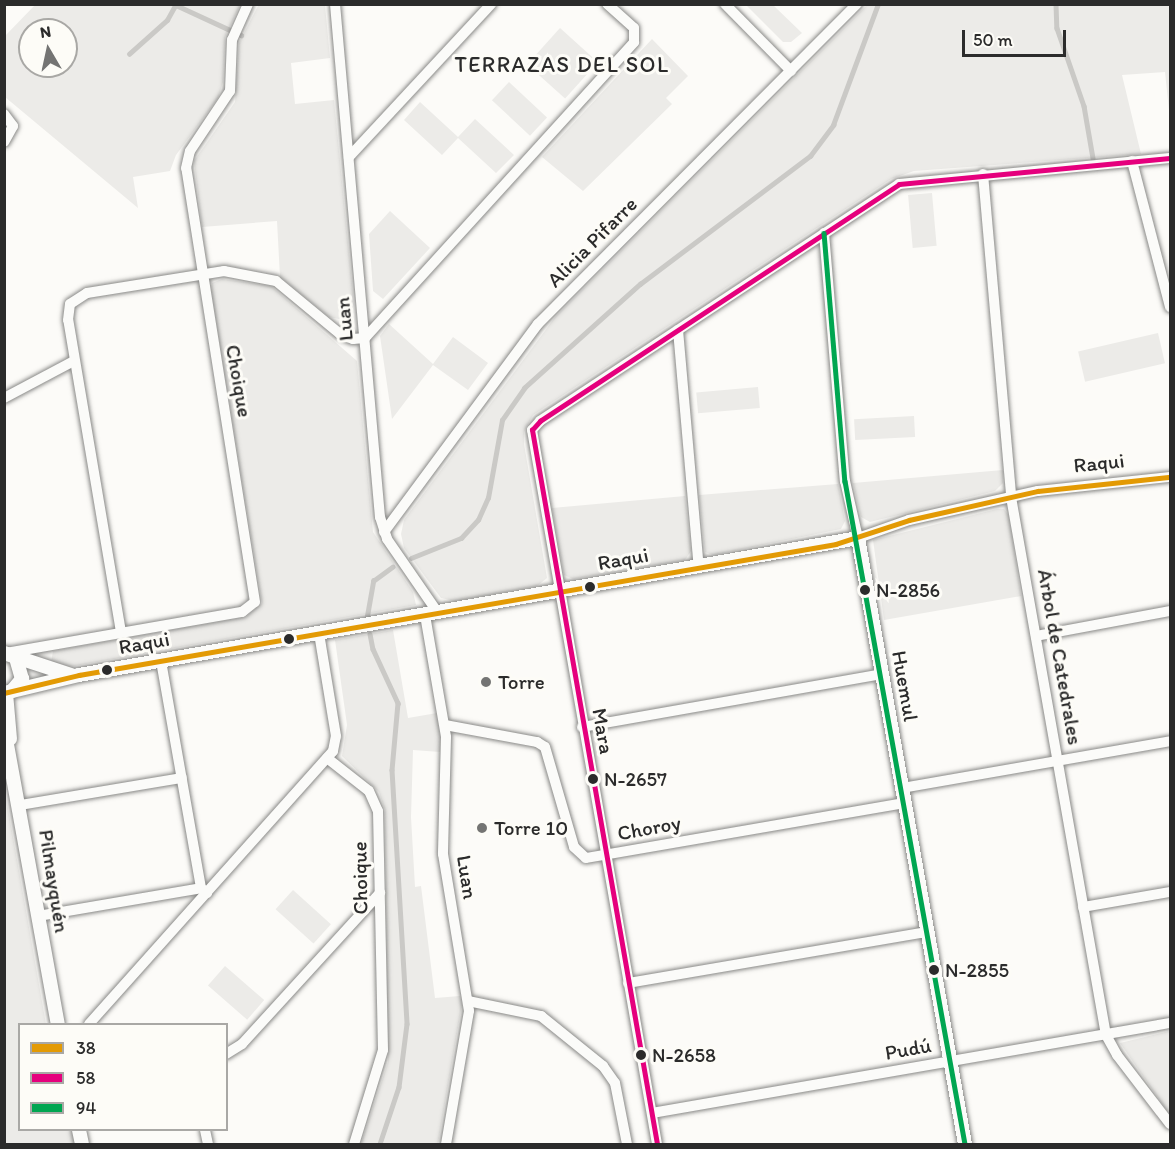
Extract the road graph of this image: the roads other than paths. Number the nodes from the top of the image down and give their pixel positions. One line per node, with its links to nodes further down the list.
1 (248, 4): 15 (street, Choique)
2 (335, 4): 10 (street, Luan)
3 (491, 4): 10 (street)
4 (607, 4): 18 (street)
5 (725, 4): 7 (street)
6 (857, 4): 7 (street, Alicia Pifarre)
7 (791, 71): 23 (street, Alicia Pifarre)
8 (4, 114): 9 (street)
9 (4, 142)
10 (349, 157): 18 (street, Luan)
11 (1170, 158): 12 (street)
12 (1132, 161): 13 (street); 16 (street)
13 (983, 174): 14 (street); 22 (street, Árbol de Catedrales)
14 (824, 233): 17 (street); 24 (street, Huemul)
15 (201, 273): 18 (street); 19 (street); 27 (street, Choique)
16 (1170, 307)
17 (678, 330): 25 (street); 26 (street, Mara)
18 (365, 338): 23 (street, Luan)
19 (74, 361): 20 (street); 30 (street)
20 (4, 399)
21 (1170, 477): 22 (street, Raqui)
22 (1011, 497): 24 (street, Raqui); 32 (street, Árbol de Catedrales)
23 (384, 532): 29 (street, Luan)
24 (858, 538): 25 (street, Raqui); 35 (street, Huemul)
25 (699, 568): 26 (street, Raqui)
26 (558, 592): 29 (street, Raqui); 39 (street, Mara)
27 (253, 606): 30 (street, Raqui)
28 (1170, 611): 32 (street)
29 (432, 614): 31 (street, Raqui); 38 (street, Luan)
30 (121, 632): 33 (street, Raqui)
31 (319, 633): 34 (street, Raqui); 43 (street)
32 (1036, 636): 44 (street, Árbol de Catedrales)
33 (9, 655): 36 (street, Raqui); 37 (street)
34 (161, 661): 36 (street, Raqui); 45 (street)
35 (882, 674): 39 (street); 46 (street, Huemul)
36 (79, 675): 37 (street, Raqui)
37 (8, 692): 42 (street, Pilmayquén)
38 (445, 726): 49 (street, Choroy); 57 (street, Luan)
39 (582, 727): 49 (street, Mara)
40 (4, 728): 42 (street, Pilmayquén)
41 (1170, 741): 44 (street)
42 (10, 744): 48 (street, Pilmayquén)
43 (327, 758): 50 (street); 52 (street, Choique)
44 (1058, 760): 46 (street); 53 (street, Árbol de Catedrales)
45 (182, 778): 48 (street); 50 (street)
46 (902, 788): 47 (street, Huemul)
47 (905, 803): 49 (street, Choroy); 55 (street, Huemul)
48 (20, 805): 54 (street, Pilmayquén)
49 (605, 855): 56 (street, Mara)
50 (204, 890): 54 (street); 59 (street)
51 (1170, 892): 53 (street)
52 (380, 893): 62 (street); 66 (street, Choique)
53 (1083, 908): 61 (street, Árbol de Catedrales)
54 (38, 915): 58 (street, Pilmayquén)
55 (927, 932): 56 (street); 63 (street, Huemul)
56 (628, 983): 64 (street, Mara)
57 (468, 1001): 67 (street, Luan); 68 (street)
58 (58, 1023)
59 (90, 1023)
60 (1170, 1023): 61 (street, Pudú)
61 (1106, 1035): 63 (street, Pudú); 65 (street, Árbol de Catedrales)
62 (228, 1053)
63 (950, 1062): 64 (street, Pudú); 70 (street, Huemul)
64 (652, 1113): 69 (street, Mara)
65 (1170, 1124)
66 (354, 1144)
67 (446, 1144)
68 (627, 1144)
69 (657, 1144)
70 (965, 1144)

